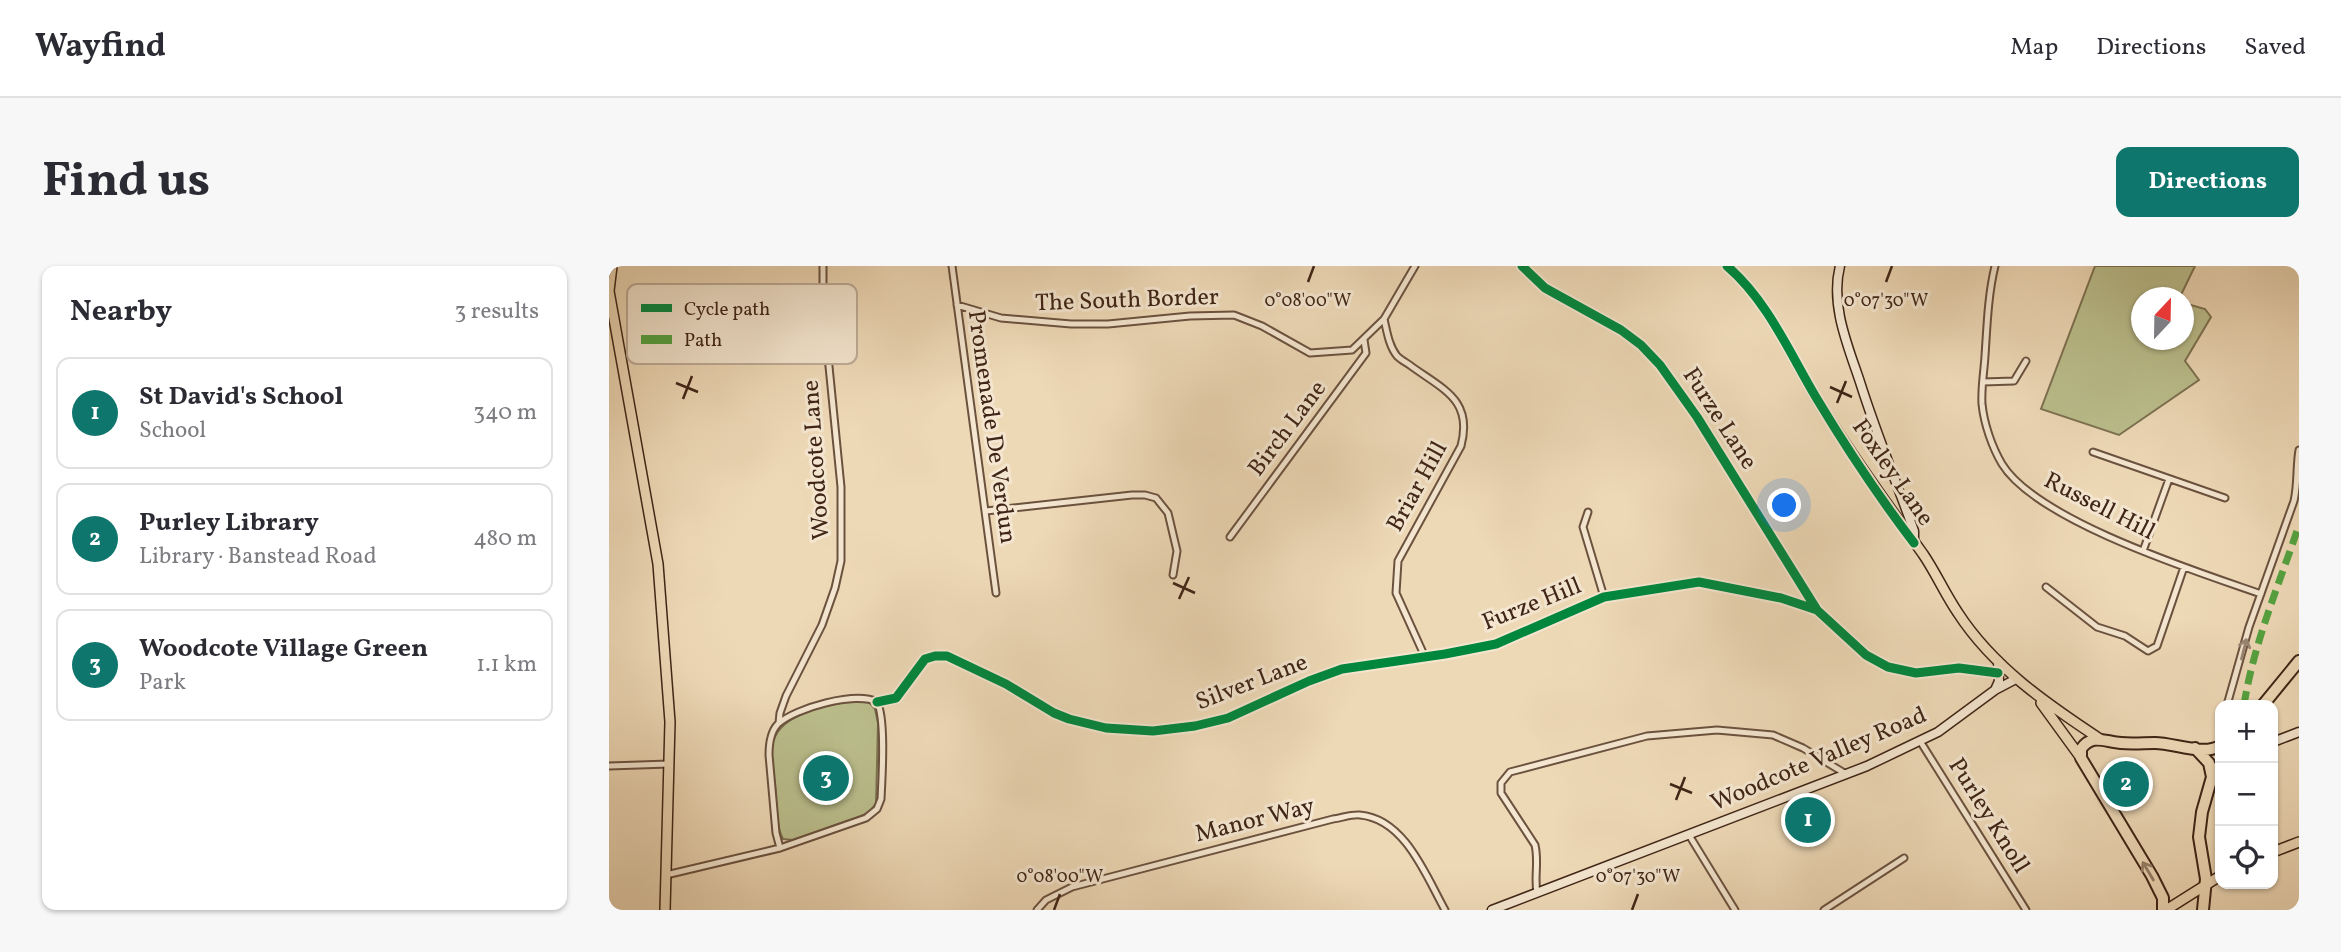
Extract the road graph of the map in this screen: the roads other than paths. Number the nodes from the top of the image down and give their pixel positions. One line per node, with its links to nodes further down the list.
1 (611, 266): 10 (main road)
2 (823, 266): 9 (street, Woodcote Lane)
3 (952, 266): 11 (street, Promenade De Verdun)
4 (1415, 266): 12 (street, The South Border)
5 (1522, 266): 32 (street, Furze Lane)
6 (1727, 266): 24 (main road, Foxley Lane)
7 (1840, 266): 24 (street)
8 (1995, 266): 16 (street, Russell Hill)
9 (823, 284)
10 (609, 291): 51 (main road)
11 (957, 305): 13 (street, The South Border); 21 (street, Promenade De Verdun)
12 (1384, 320): 13 (street, The South Border); 33 (street, Briar Hill)
13 (1364, 340): 23 (street, Birch Lane)
14 (2026, 361): 16 (street)
15 (829, 364): 43 (street, Woodcote Lane)
16 (1983, 382): 25 (street, Russell Hill)
17 (2299, 450): 30 (street)
18 (2092, 452): 19 (street)
19 (2169, 479): 20 (street); 25 (street)
20 (2225, 498)
21 (986, 511): 27 (street); 29 (street, Promenade De Verdun)
22 (1588, 512): 31 (street)
23 (1230, 537)
24 (1914, 542): 34 (main road, Foxley Lane)
25 (2143, 551): 26 (street, Russell Hill)
26 (2184, 567): 28 (street); 30 (street, Russell Hill)
27 (1173, 575)
28 (2046, 587)
29 (996, 593)
30 (2262, 594): 40 (street, one-way to 30)
31 (1604, 597): 32 (street, Furze Hill); 33 (street, Furze Hill)
32 (1817, 610): 36 (street, Furze Lane)
33 (1425, 657): 42 (street, Silver Lane)
34 (1998, 661): 36 (street); 37 (main road, Foxley Lane)
35 (2299, 661): 41 (highway)
36 (1999, 673): 38 (street)
37 (2016, 679): 38 (street, Woodcote Valley Road); 39 (main road, Foxley Lane)
38 (1995, 690): 47 (street, Woodcote Valley Road)
39 (2035, 695): 45 (main road); 50 (main road)
40 (2228, 700)
41 (2267, 700)
42 (877, 702): 43 (street); 58 (street)
43 (779, 723): 58 (street, Woodcote Lane)
44 (2299, 732): 46 (street)
45 (2100, 739): 49 (highway); 50 (highway)
46 (2278, 740)
47 (1920, 741): 54 (street, Woodcote Valley Road); 71 (street, Purley Knoll)
48 (2215, 746): 49 (highway)
49 (2195, 748): 55 (highway)
50 (2081, 758): 72 (highway, one-way to 50)
51 (669, 764): 52 (street); 61 (main road)
52 (609, 766)
53 (2215, 772): 55 (highway)
54 (1846, 774): 56 (street, Woodcote Valley Road); 64 (street)
55 (2212, 777): 63 (highway)
56 (1689, 835): 64 (street, Woodcote Valley Road); 69 (street)
57 (2299, 842): 59 (main road)
58 (780, 848): 61 (street)
59 (2278, 850)
60 (1904, 858): 70 (street)
61 (666, 875): 65 (main road)
62 (2215, 879): 63 (main road)
63 (2206, 884): 72 (main road); 73 (highway)
64 (1537, 894): 68 (street, Woodcote Valley Road)
65 (665, 910)
66 (1037, 910): 67 (street, Manor Way)
67 (1445, 910)
68 (1492, 910)
69 (1735, 910)
70 (1824, 910)
71 (2026, 910)
72 (2165, 910)
73 (2203, 910)

